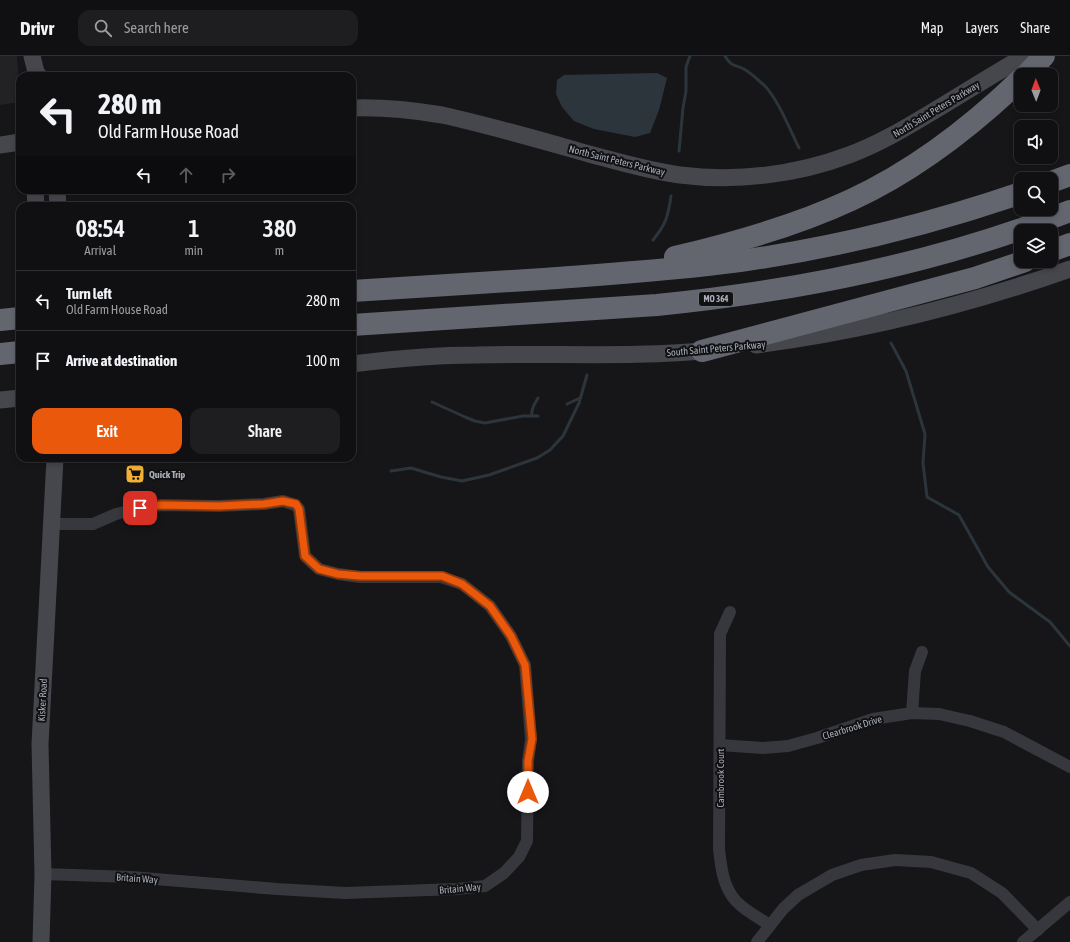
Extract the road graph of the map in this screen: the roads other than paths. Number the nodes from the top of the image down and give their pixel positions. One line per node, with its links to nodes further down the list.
1 (1025, 56): 5 (main road, North Saint Peters Parkway)
2 (1044, 56): 3 (highway)
3 (1033, 68)
4 (1014, 85): 16 (highway)
5 (356, 108)
6 (16, 143): 7 (main road)
7 (0, 145)
8 (1070, 174): 9 (highway)
9 (1058, 179)
10 (1014, 194): 16 (highway)
11 (1070, 211): 20 (highway, MO 364)
12 (1070, 244): 13 (highway)
13 (1058, 248)
14 (1014, 265): 21 (highway)
15 (1070, 269): 21 (main road, South Saint Peters Parkway)
16 (578, 276): 17 (highway)
17 (356, 291)
18 (16, 318): 19 (highway)
19 (0, 320)
20 (356, 325)
21 (702, 351): 24 (main road, South Saint Peters Parkway)
22 (16, 352): 23 (highway)
23 (0, 354)
24 (356, 364)
25 (16, 398): 26 (main road)
26 (0, 400)
27 (55, 462): 28 (main road, Kisker Road)
28 (52, 524): 34 (main road, Kisker Road); 34 (street, Britain Way)
29 (730, 612): 32 (street, Cambrook Court)
30 (922, 652): 31 (street)
31 (912, 713): 32 (street, Clearbrook Drive); 33 (street, Clearbrook Drive)
32 (720, 745): 36 (street, Cambrook Court)
33 (1070, 766)
34 (43, 874): 38 (main road, Kisker Road)
35 (1070, 902): 37 (street)
36 (770, 925): 37 (street); 39 (street)
37 (1038, 930): 40 (street)
38 (41, 942)
39 (757, 942)
40 (1023, 942)

